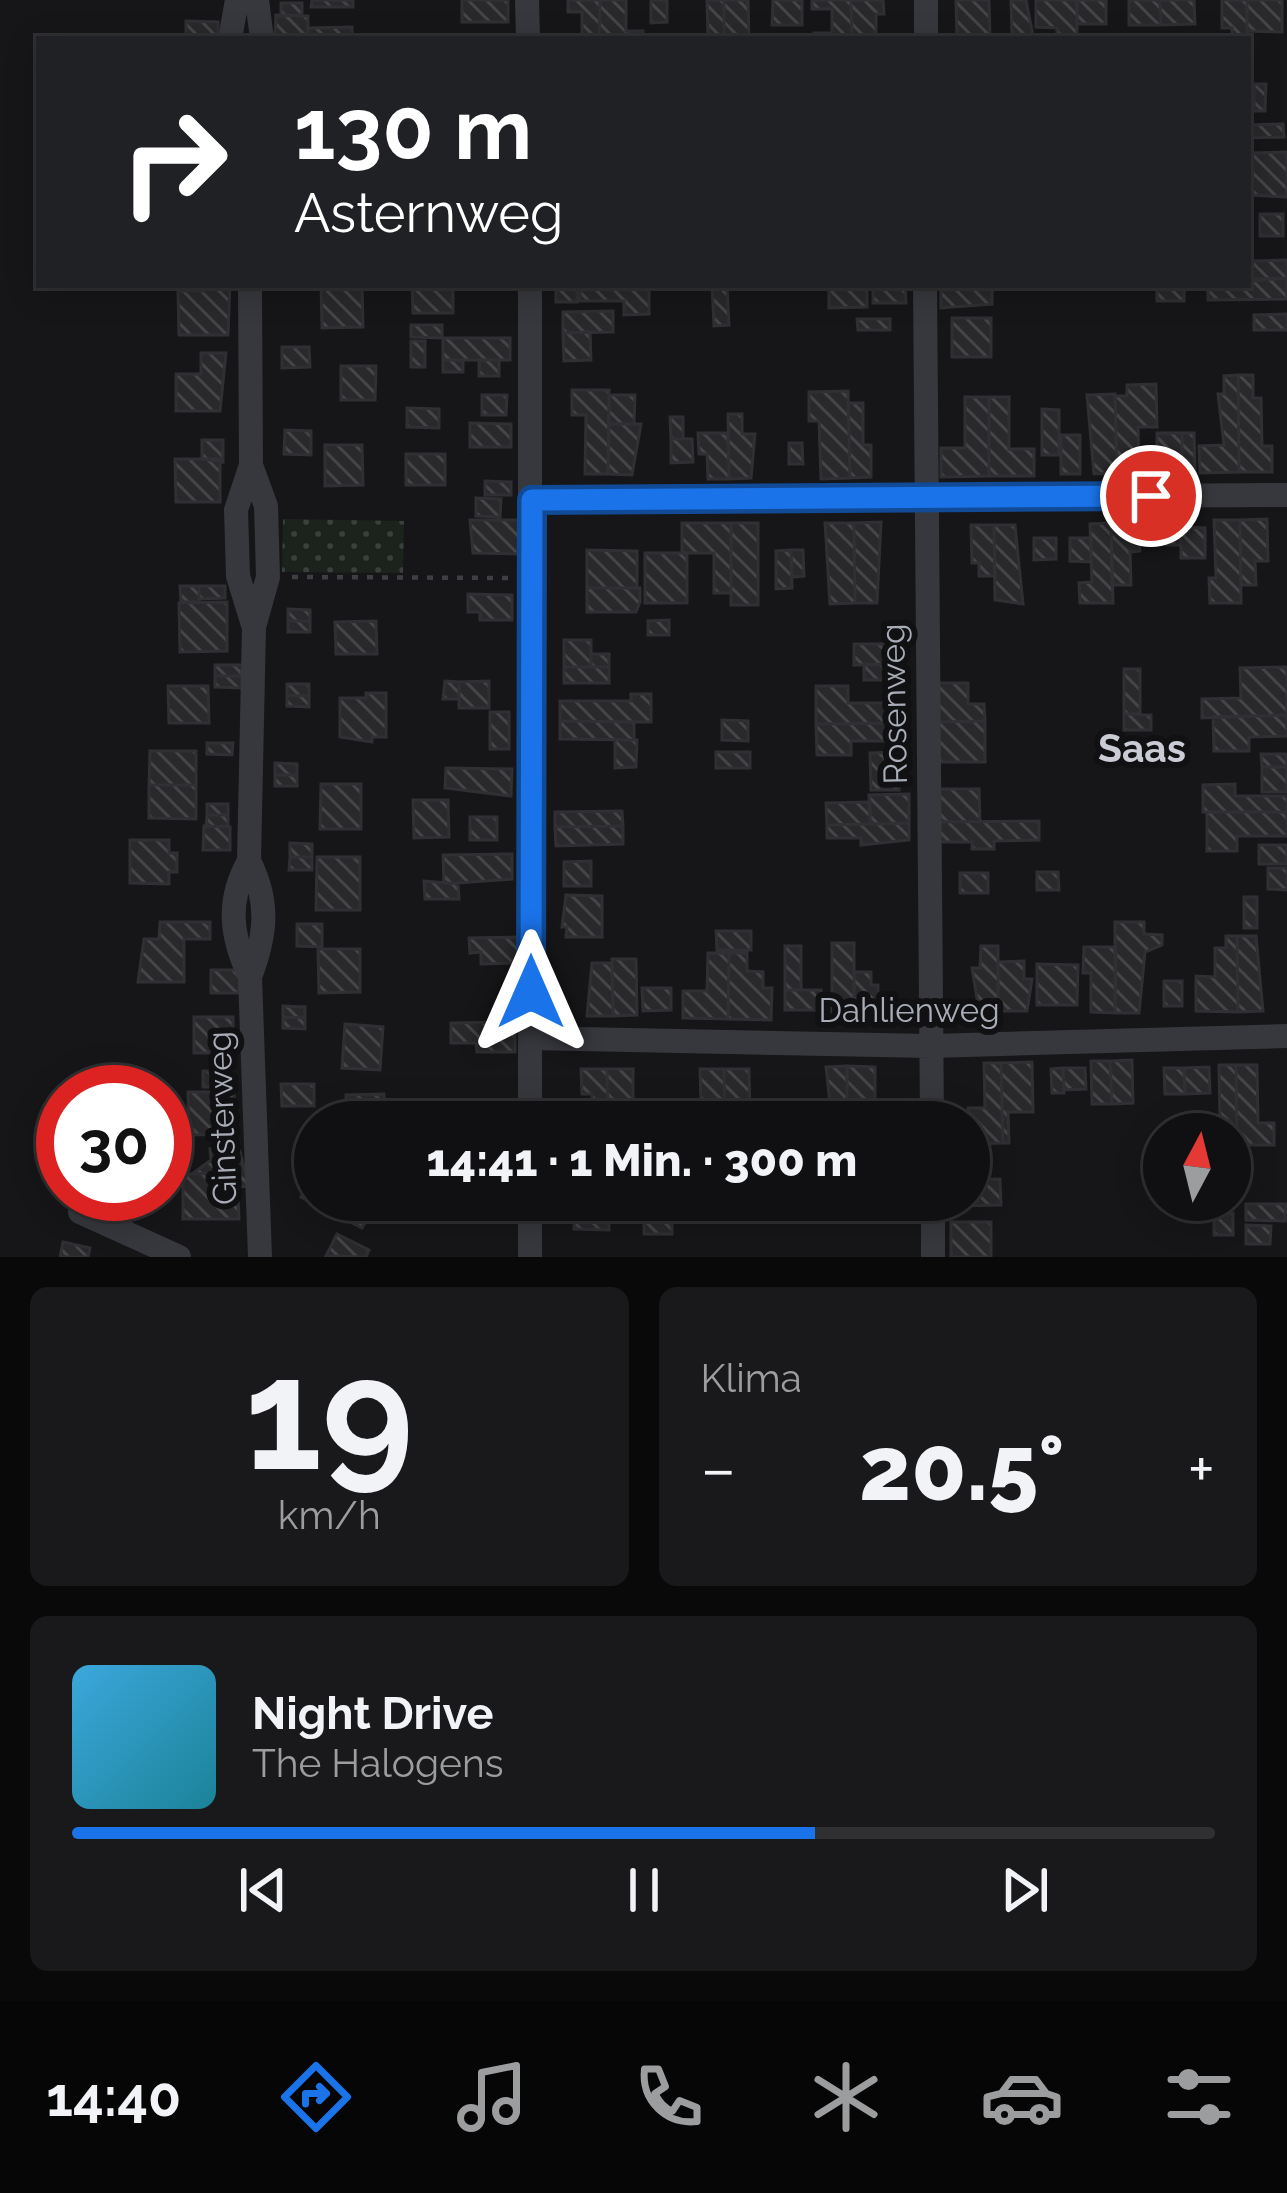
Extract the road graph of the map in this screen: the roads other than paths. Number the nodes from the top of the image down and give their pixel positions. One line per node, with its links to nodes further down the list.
1 (237, 0): 5 (street)
2 (256, 0): 6 (street)
3 (527, 0): 7 (street)
4 (926, 0): 8 (street)
5 (231, 36)
6 (262, 36)
7 (528, 36)
8 (926, 36)
9 (250, 288): 12 (street, Ginsterweg)
10 (530, 288): 15 (street)
11 (925, 288): 14 (street, Rosenweg)
12 (250, 465): 16 (street, Ginsterweg); 16 (street, Ginsterweg)
13 (1287, 495): 14 (street)
14 (925, 498): 15 (street); 19 (street, Rosenweg)
15 (532, 500): 18 (street)
16 (254, 627): 26 (street, Ginsterweg)
17 (1287, 1036): 19 (street, Dahlienweg)
18 (530, 1038): 19 (street, Dahlienweg); 20 (street)
19 (931, 1046): 21 (street, Rosenweg)
20 (530, 1101)
21 (932, 1101)
22 (100, 1221): 25 (street)
23 (530, 1221): 27 (street)
24 (933, 1221): 28 (street)
25 (179, 1257)
26 (260, 1257)
27 (530, 1257)
28 (933, 1257)

